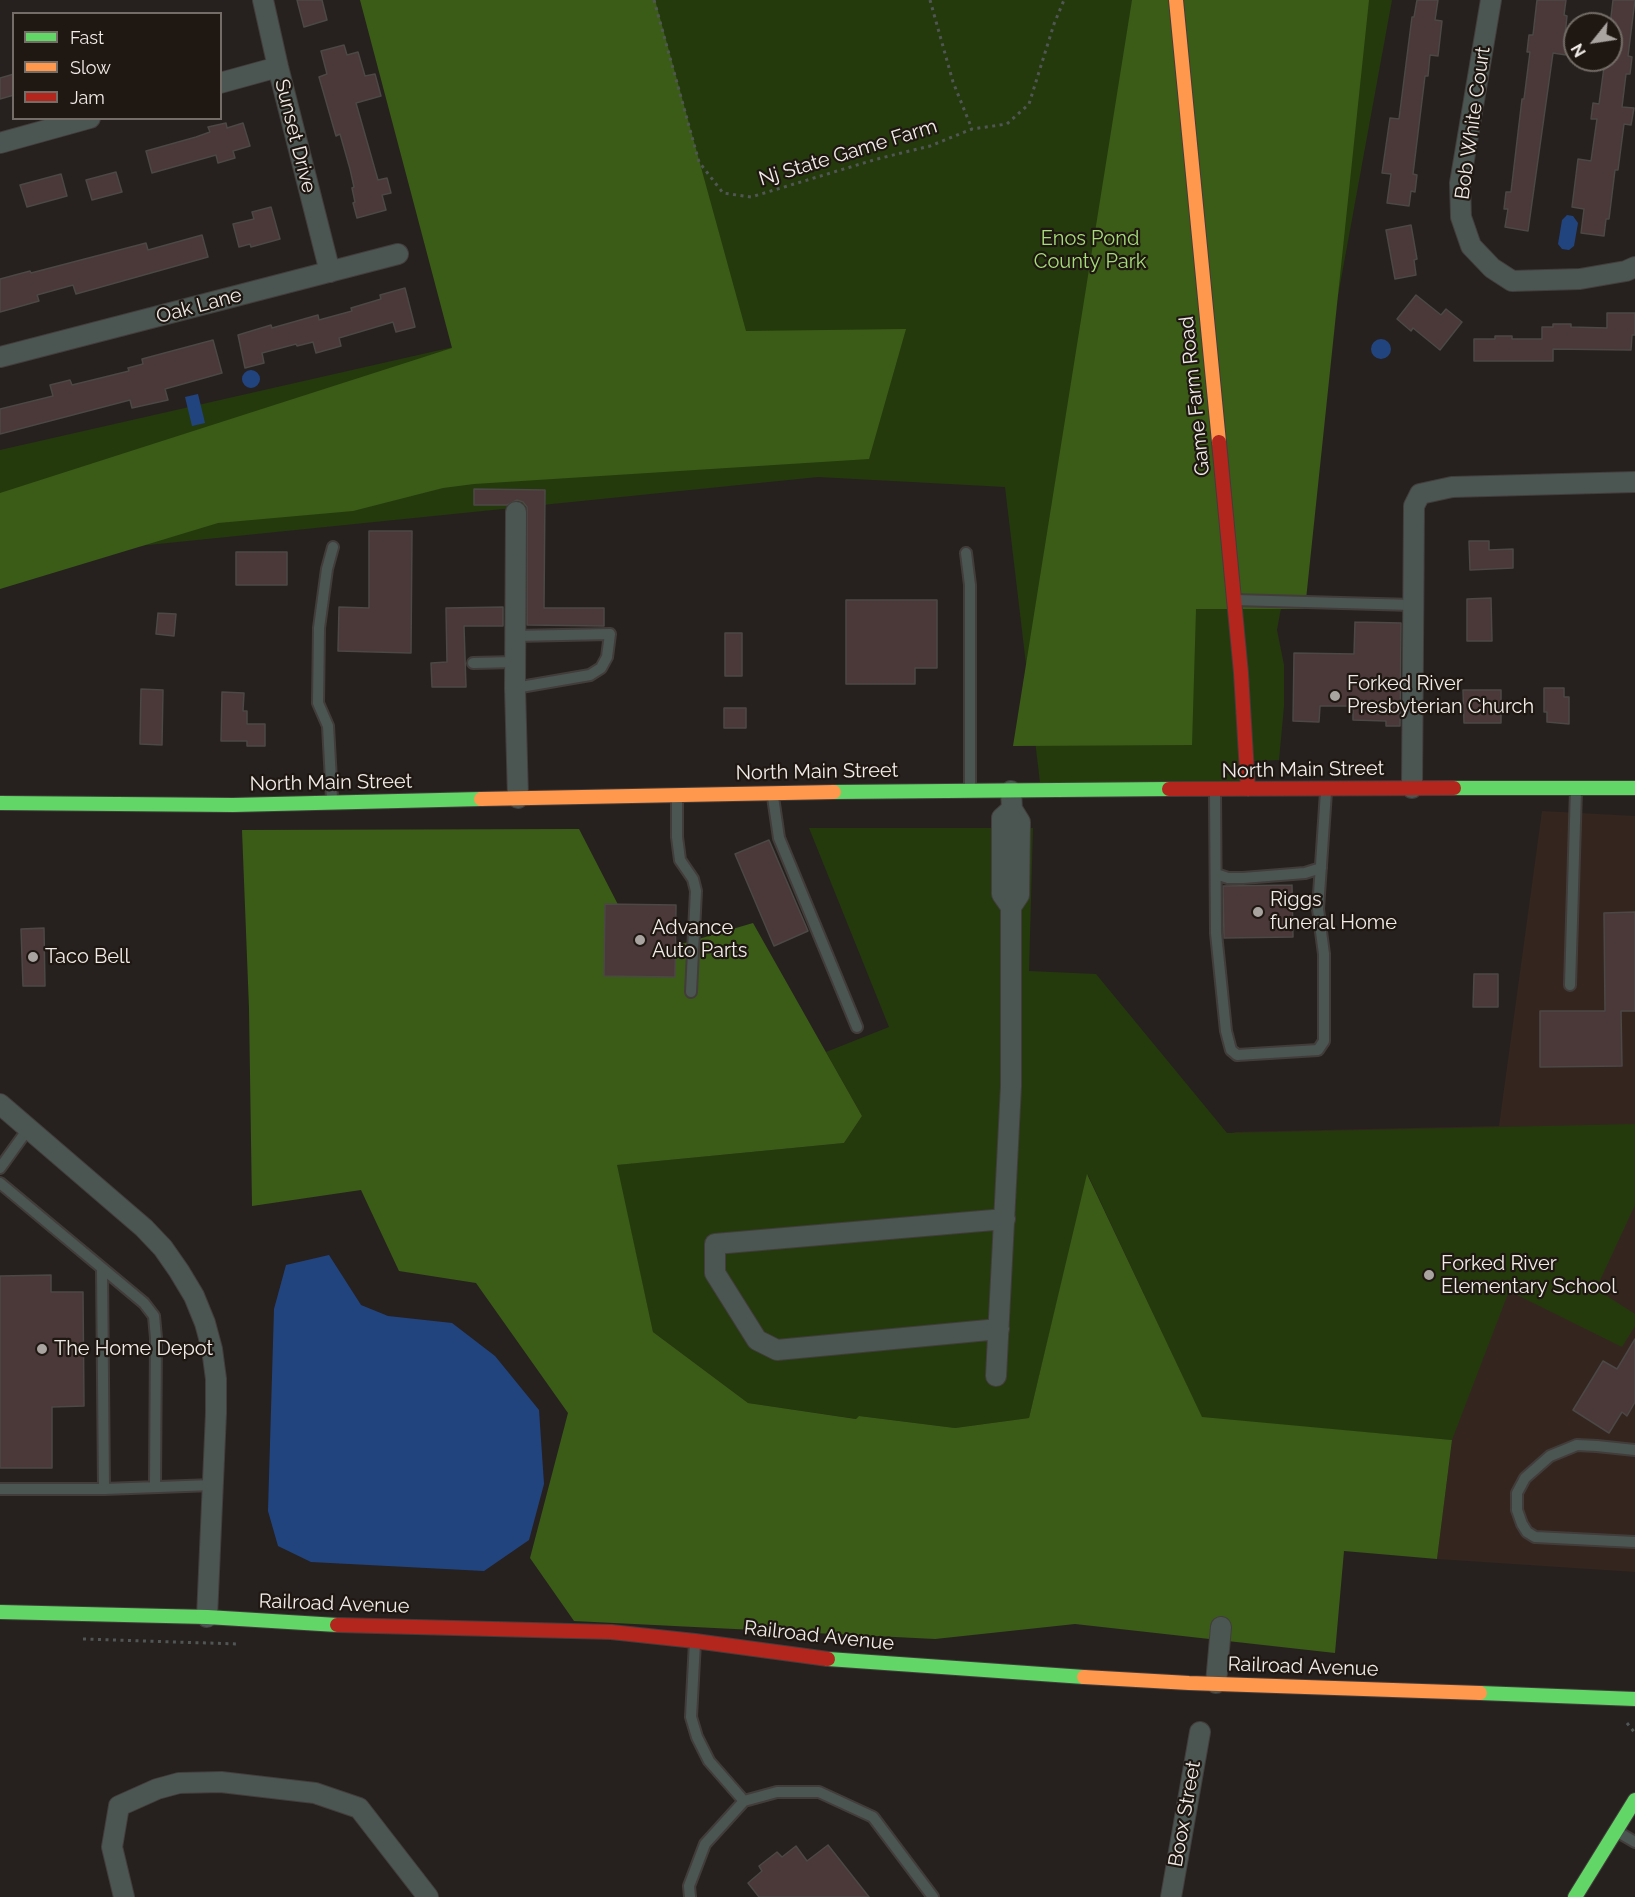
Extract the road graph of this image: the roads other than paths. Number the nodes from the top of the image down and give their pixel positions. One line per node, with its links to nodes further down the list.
1 (263, 0): 4 (street, Sunset Drive)
2 (1176, 0): 16 (main road, Game Farm Road)
3 (1491, 0): 9 (street, Bob White Court)
4 (278, 67): 5 (street); 10 (street, Sunset Drive)
5 (222, 82)
6 (83, 120): 7 (street)
7 (0, 143)
8 (398, 254): 10 (street, Oak Lane)
9 (1635, 267)
10 (330, 272): 11 (street, Oak Lane)
11 (0, 357)
12 (1635, 482): 17 (street)
13 (516, 512): 18 (street)
14 (333, 547): 33 (lane)
15 (966, 553): 27 (lane)
16 (1234, 600): 17 (lane); 25 (main road, Game Farm Road)
17 (1413, 605): 23 (street)
18 (515, 636): 19 (street); 21 (lane)
19 (515, 662): 20 (lane); 21 (street)
20 (473, 663)
21 (515, 688): 31 (street)
22 (1576, 787): 23 (main road, North Main Street); 24 (main road, North Main Street); 37 (lane)
23 (1412, 788): 26 (main road, North Main Street)
24 (1635, 788)
25 (1248, 789): 26 (main road, North Main Street); 28 (main road, North Main Street)
26 (1326, 789): 35 (lane)
27 (970, 790): 29 (main road, North Main Street); 32 (main road, North Main Street)
28 (1215, 790): 32 (main road, North Main Street); 36 (lane)
29 (772, 792): 30 (main road, North Main Street); 39 (lane)
30 (677, 795): 31 (main road, North Main Street); 38 (lane)
31 (518, 798): 33 (main road, North Main Street)
32 (1012, 800): 44 (street)
33 (332, 802): 34 (main road, North Main Street)
34 (0, 803)
35 (1321, 868): 36 (lane); 36 (lane)
36 (1216, 874)
37 (1570, 985)
38 (691, 992)
39 (857, 1027)
40 (0, 1104): 41 (street)
41 (28, 1129): 42 (lane); 50 (street)
42 (0, 1168)
43 (0, 1183): 45 (lane)
44 (1005, 1219): 46 (street); 46 (street)
45 (102, 1268): 49 (lane); 51 (lane)
46 (999, 1329): 47 (street)
47 (996, 1376)
48 (1635, 1450): 53 (lane)
49 (155, 1485): 50 (lane); 51 (lane)
50 (213, 1485): 55 (street)
51 (104, 1488): 52 (lane)
52 (0, 1489)
53 (1635, 1542)
54 (0, 1612): 55 (main road, Railroad Avenue)
55 (207, 1617): 57 (main road, Railroad Avenue)
56 (1221, 1627): 58 (street)
57 (695, 1641): 58 (main road, Railroad Avenue); 62 (lane)
58 (1216, 1683): 59 (main road, Railroad Avenue)
59 (1635, 1699)
60 (1200, 1732): 69 (street, Boox Street)
61 (1635, 1800): 63 (main road)
62 (744, 1801): 67 (lane); 68 (lane)
63 (1616, 1830): 64 (lane); 70 (main road)
64 (1635, 1842)
65 (124, 1897): 66 (street)
66 (428, 1897)
67 (690, 1897)
68 (933, 1897)
69 (1171, 1897)
70 (1575, 1897)

